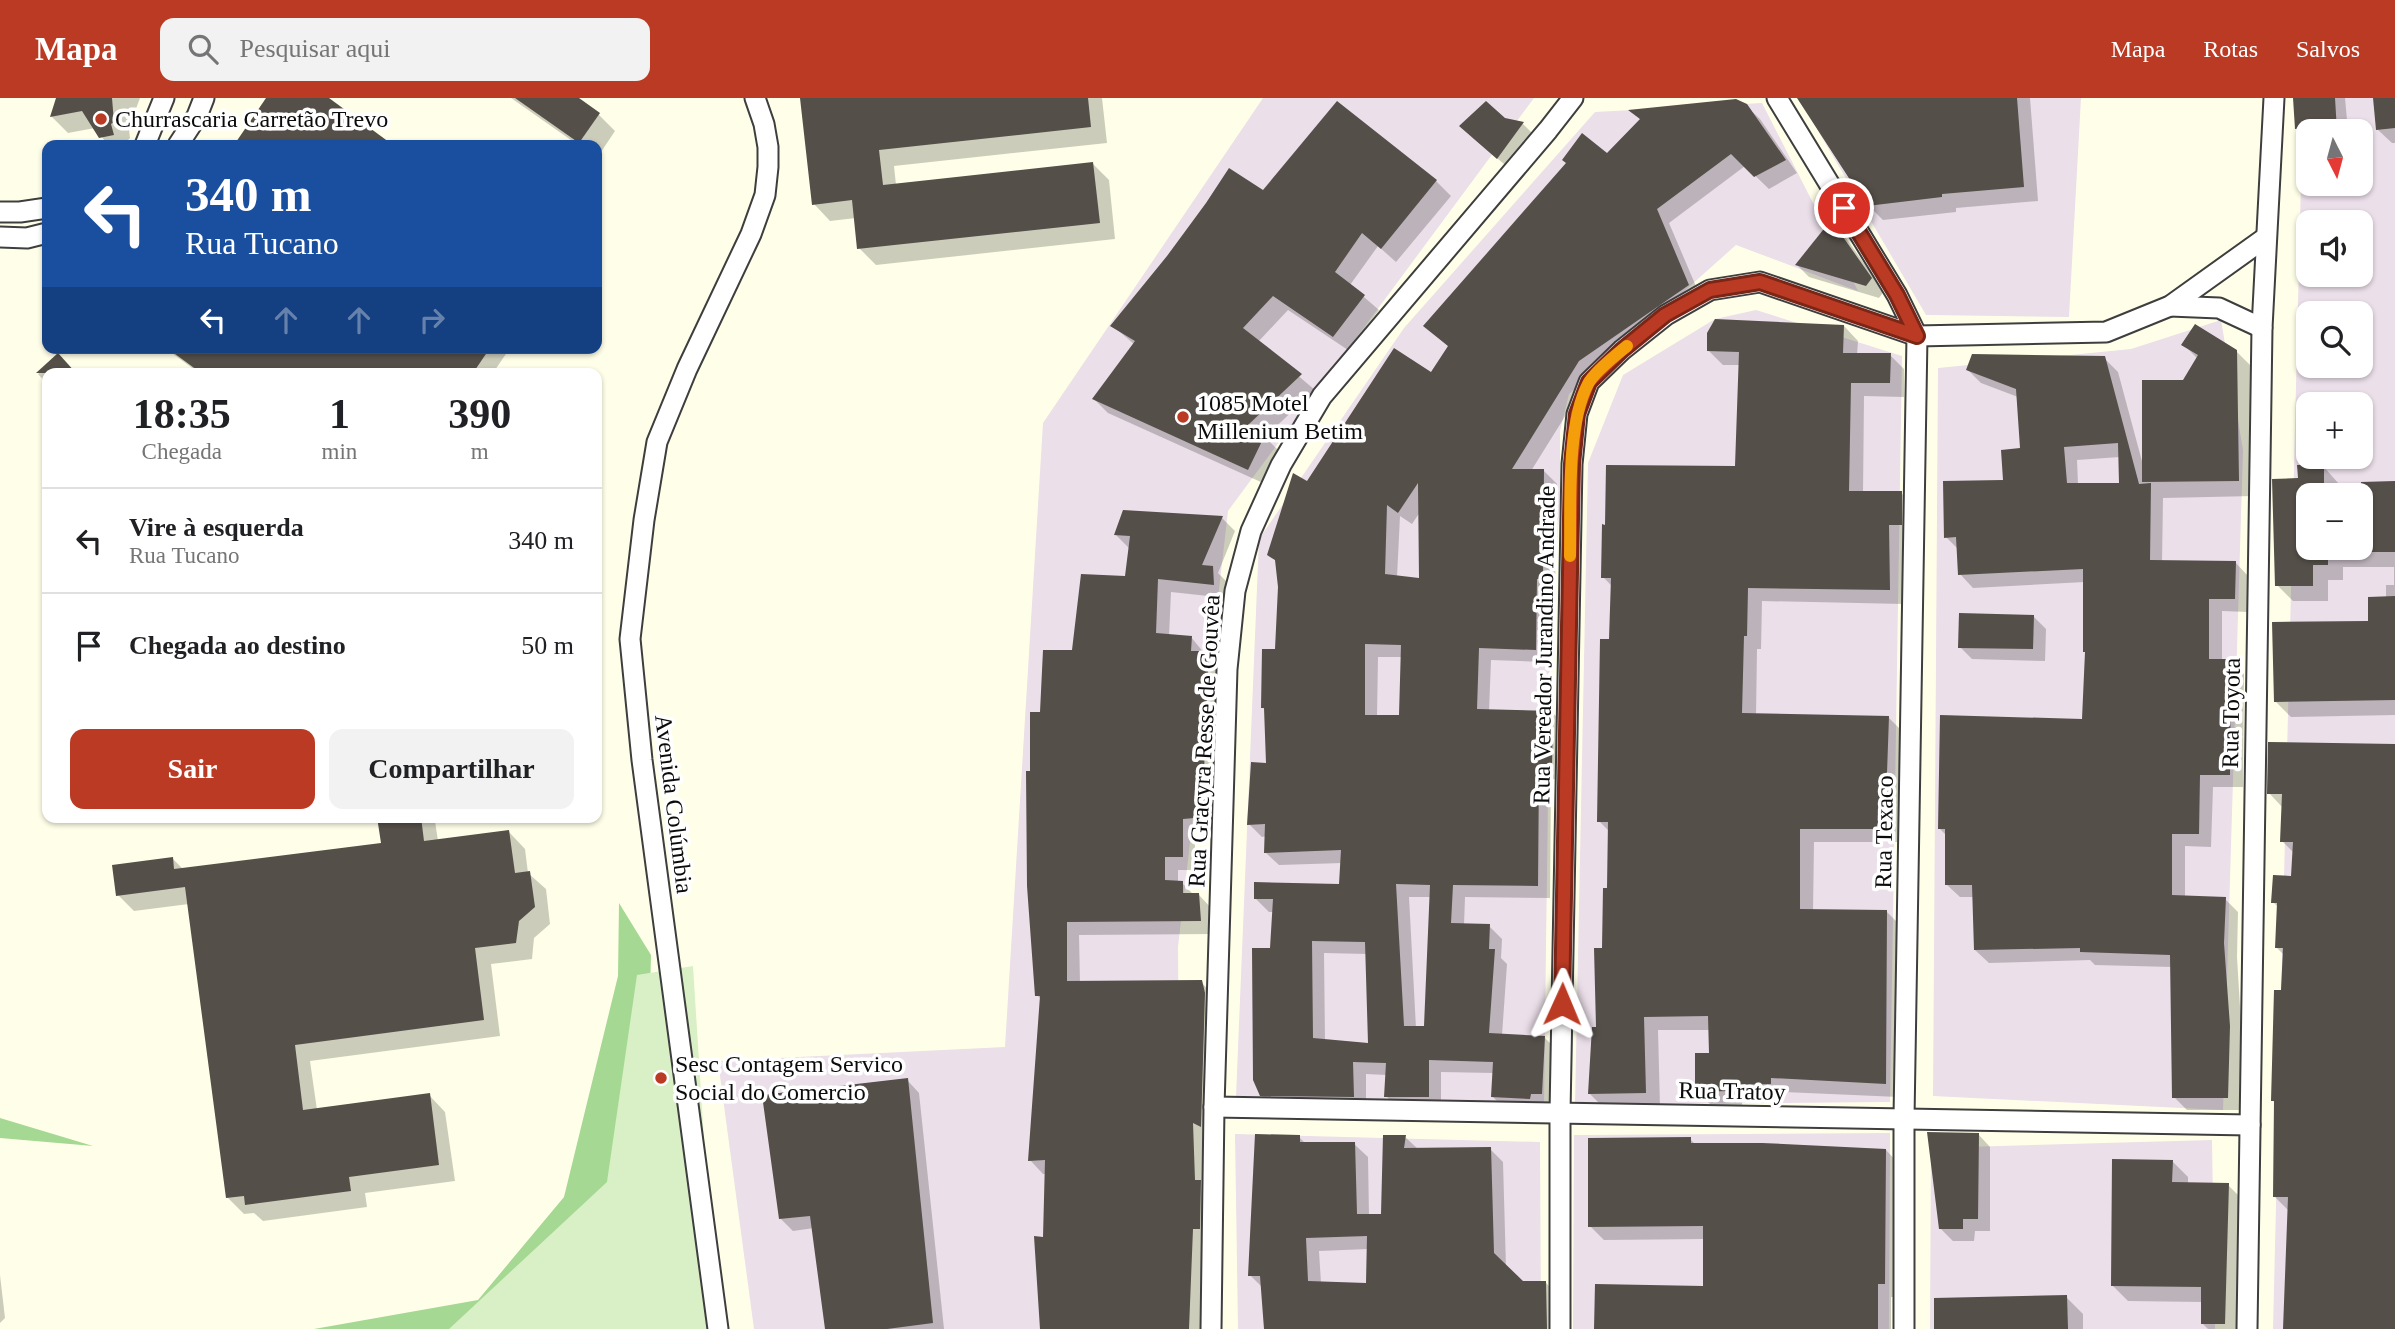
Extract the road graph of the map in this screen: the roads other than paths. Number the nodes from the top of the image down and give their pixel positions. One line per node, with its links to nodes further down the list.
1 (164, 98): 8 (street)
2 (211, 98): 7 (street)
3 (755, 98): 24 (street, Avenida Colúmbia)
4 (1573, 98): 20 (street, Rua Gracyra Resse de Gouvêa)
5 (1777, 98): 19 (street)
6 (2274, 98): 15 (street, Rua Toyota)
7 (201, 107): 9 (street)
8 (147, 140)
9 (181, 140)
10 (42, 209): 11 (street)
11 (0, 212)
12 (42, 234): 14 (street)
13 (0, 237): 14 (street)
14 (27, 238): 16 (street)
15 (2265, 238): 17 (street, Rua Vereador Jurandino Andrade); 18 (street, Rua Toyota)
16 (0, 251)
17 (2169, 306): 18 (street, Rua Vereador Jurandino Andrade); 19 (street, Rua Vereador Jurandino Andrade)
18 (2262, 328): 23 (street, Rua Toyota)
19 (1917, 336): 21 (street, Rua Vereador Jurandino Andrade); 22 (street, Rua Texaco)
20 (1214, 1107): 21 (street, Rua Tratoy); 25 (street, Rua Gracyra Resse de Gouvêa)
21 (1560, 1113): 22 (street, Rua Tratoy); 26 (street, Rua Vereador Jurandino Andrade)
22 (1904, 1118): 23 (street, Rua Tratoy); 27 (street, Rua Texaco)
23 (2250, 1125): 28 (street, Rua Toyota)
24 (718, 1329)
25 (1212, 1329)
26 (1560, 1329)
27 (1904, 1329)
28 (2247, 1329)

